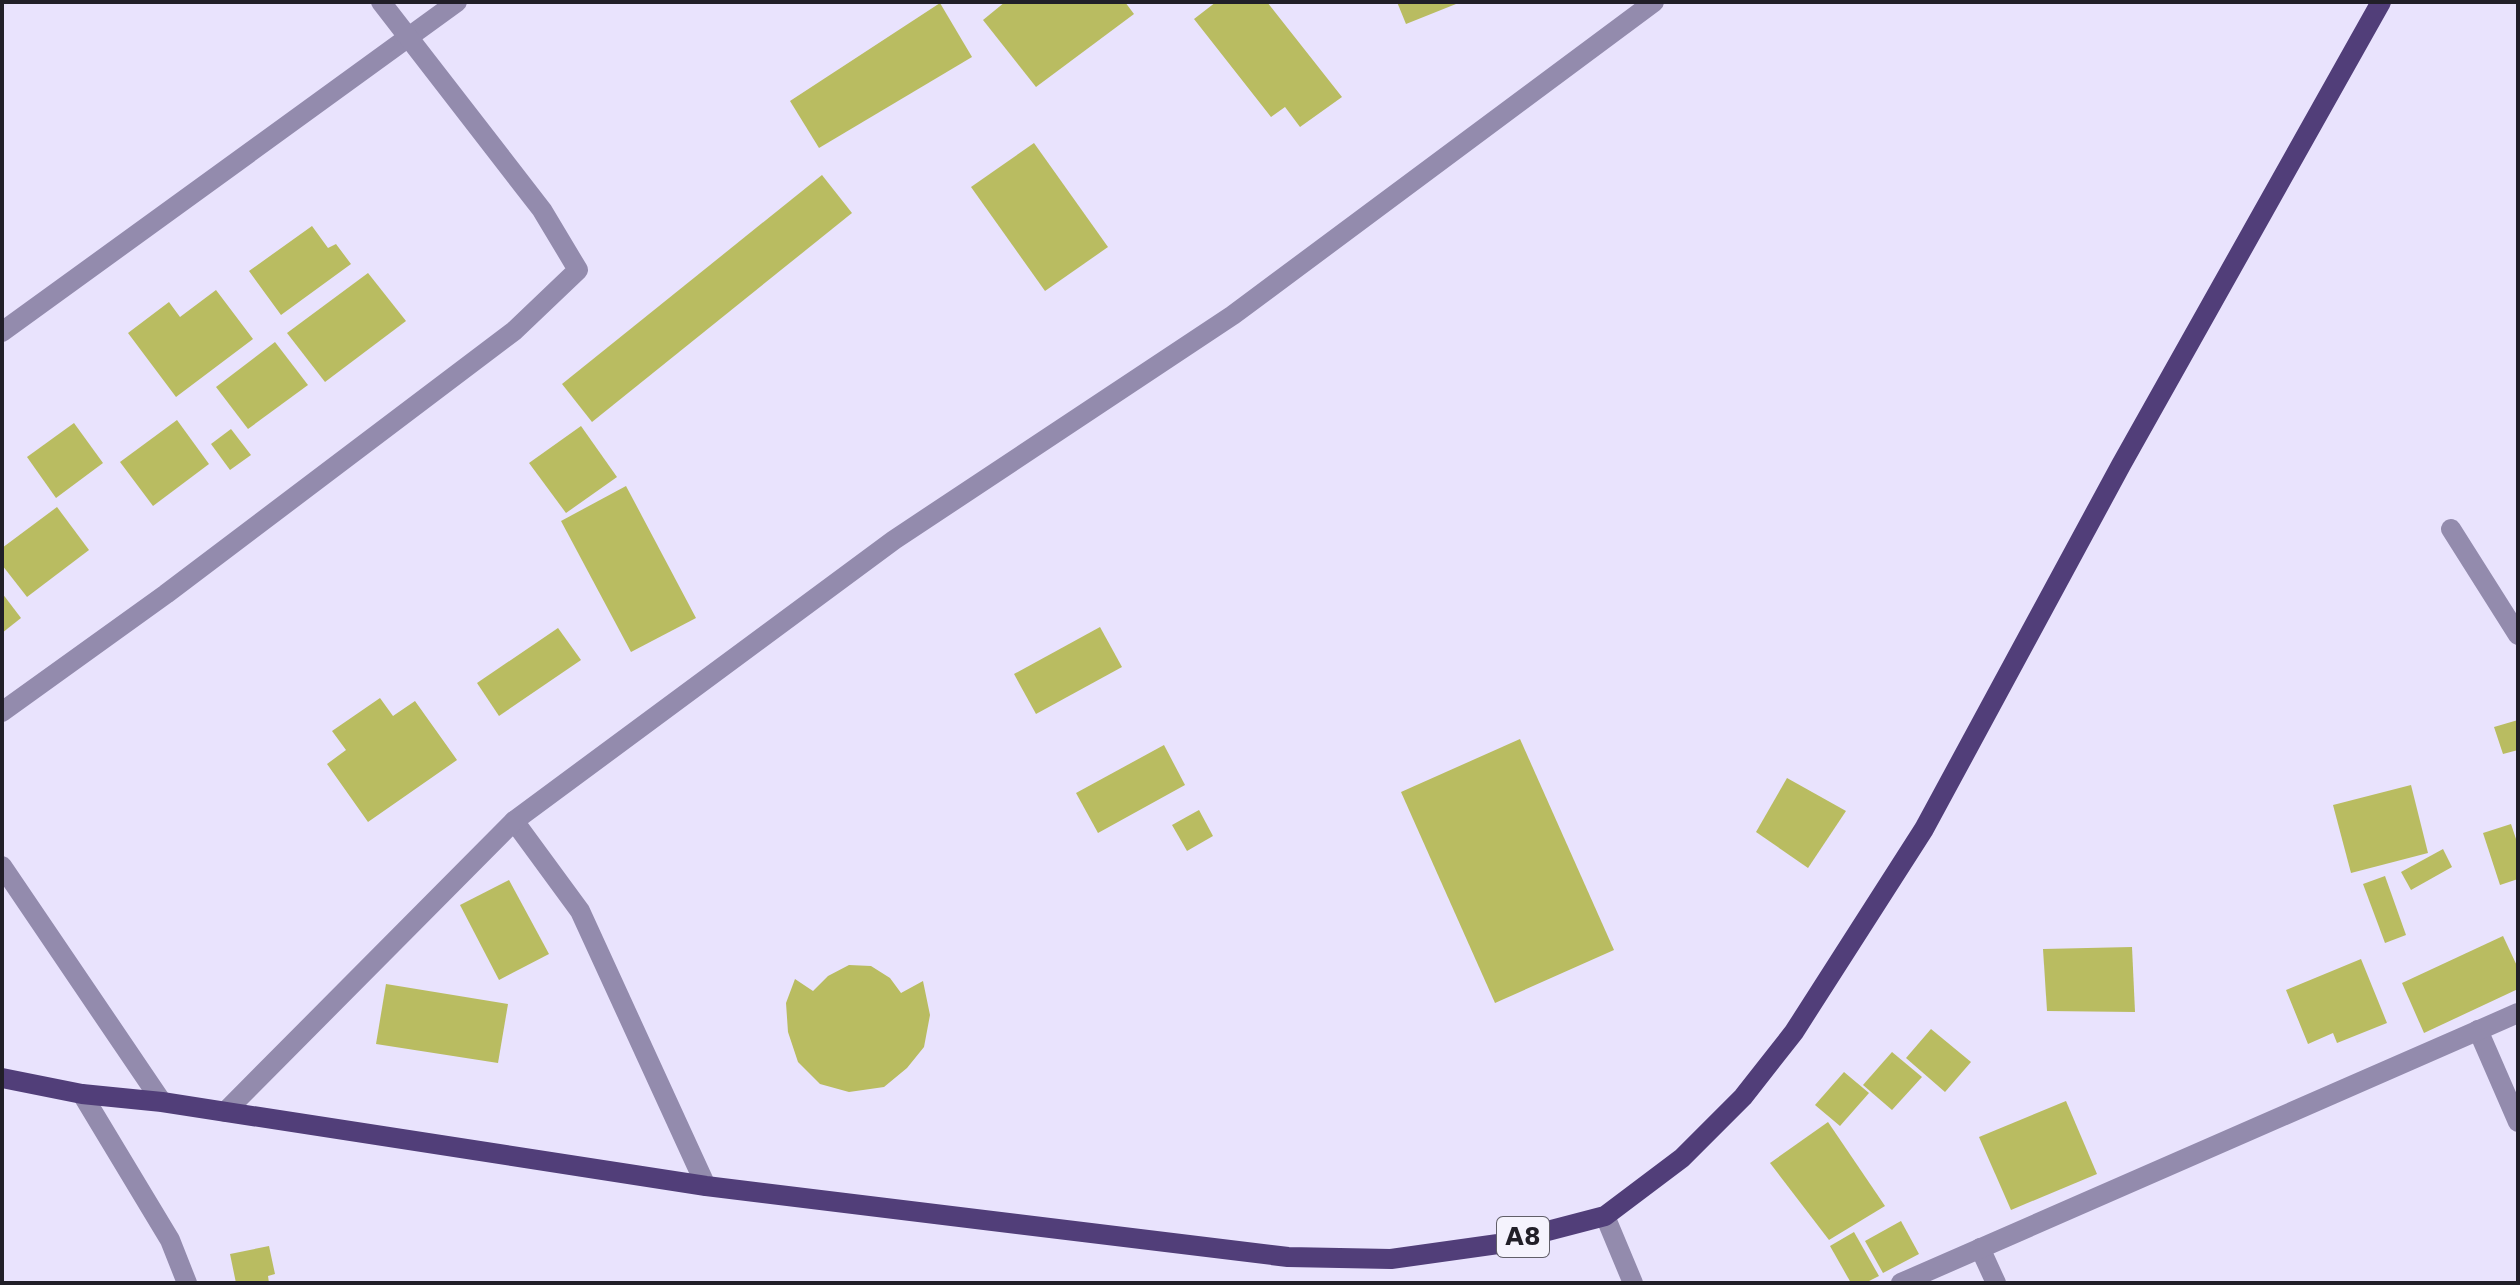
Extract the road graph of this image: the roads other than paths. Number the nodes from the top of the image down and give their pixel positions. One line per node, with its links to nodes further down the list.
1 (381, 2): 5 (street)
2 (457, 2): 5 (street)
3 (1654, 2): 10 (street)
4 (2381, 2): 20 (main road, A8)
5 (409, 38): 6 (street); 9 (street)
6 (2, 332)
7 (2451, 529): 8 (street)
8 (2518, 635)
9 (2, 712)
10 (514, 821): 17 (street); 19 (street)
11 (2, 866): 16 (street)
12 (2518, 1013): 13 (street)
13 (2478, 1030): 18 (street); 21 (street)
14 (2, 1078): 15 (main road, A8)
15 (82, 1094): 16 (main road, A8); 22 (street)
16 (162, 1102): 17 (main road, A8)
17 (225, 1112): 19 (main road, A8)
18 (2518, 1122)
19 (706, 1186): 20 (main road, A8)
20 (1605, 1216): 23 (street)
21 (1980, 1248): 24 (street); 25 (street)
22 (187, 1283)
23 (1633, 1283)
24 (1901, 1283)
25 (1996, 1283)

